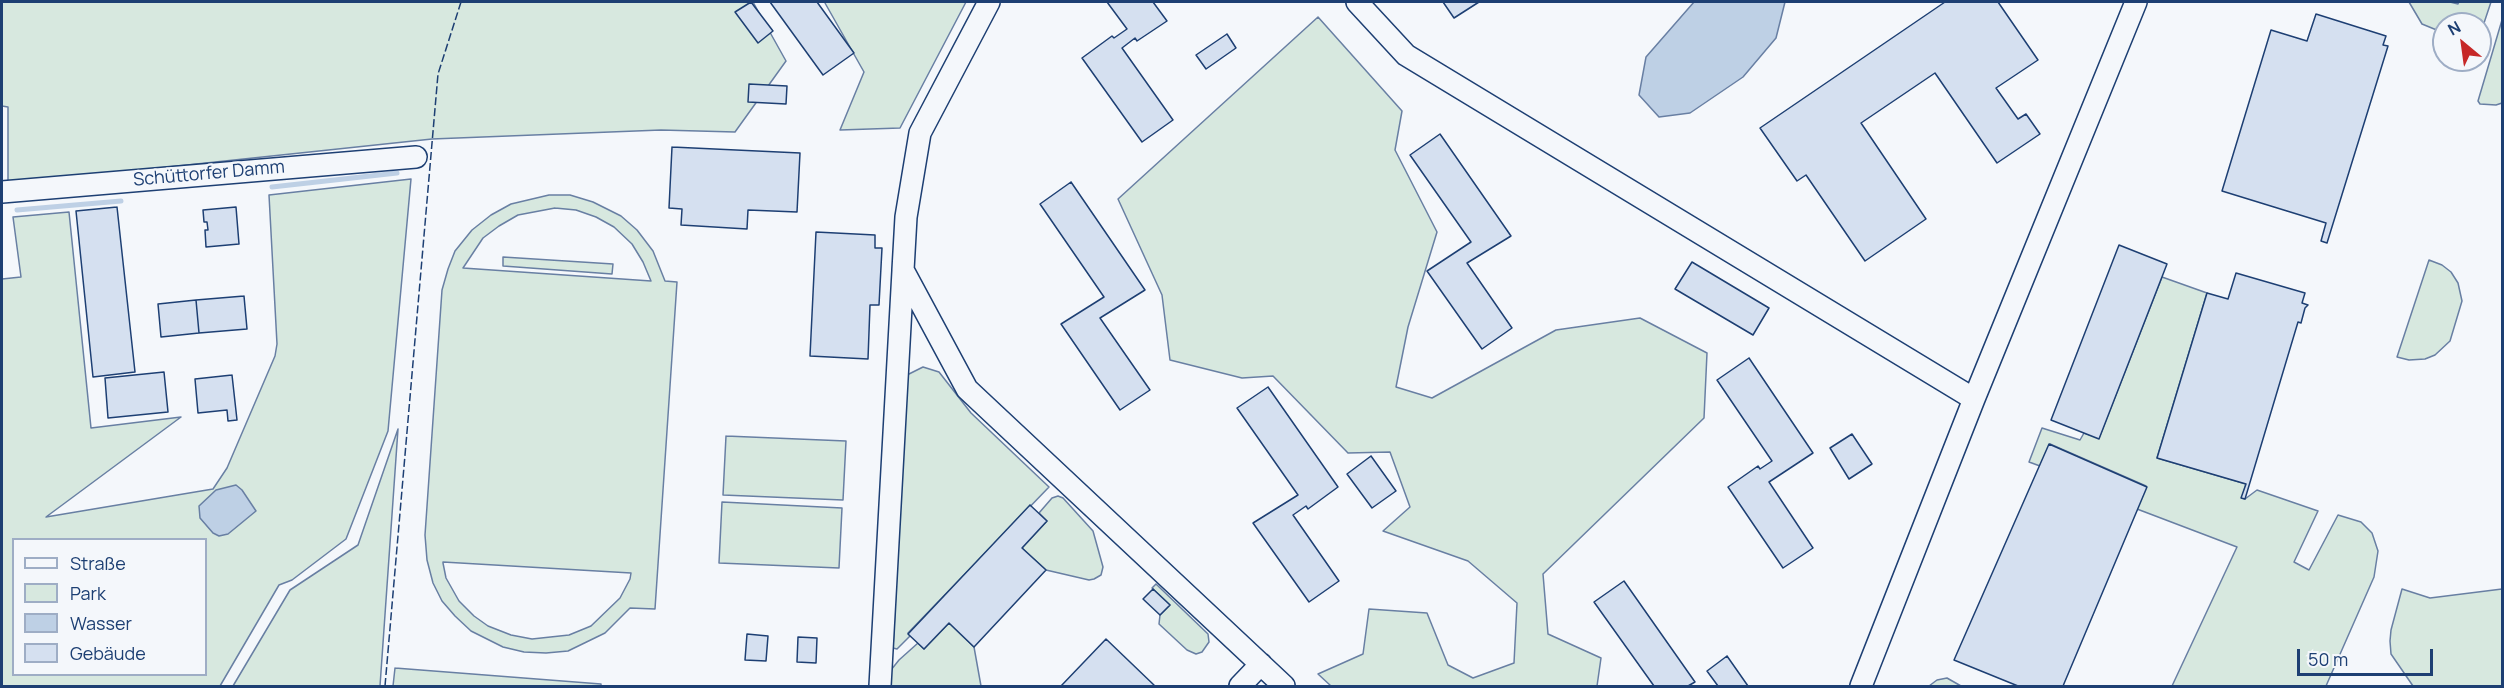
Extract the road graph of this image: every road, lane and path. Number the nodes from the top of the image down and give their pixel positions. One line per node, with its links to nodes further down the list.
1 (989, 2): 6 (street)
2 (1358, 2): 7 (street)
3 (2136, 2): 7 (street)
4 (416, 157): 5 (street, Schüttorfer Damm)
5 (2, 192)
6 (903, 270): 8 (street); 9 (street)
7 (1974, 399): 12 (street)
8 (1261, 664): 10 (street); 11 (street)
9 (880, 687)
10 (1240, 687)
11 (1284, 687)
12 (1861, 687)

